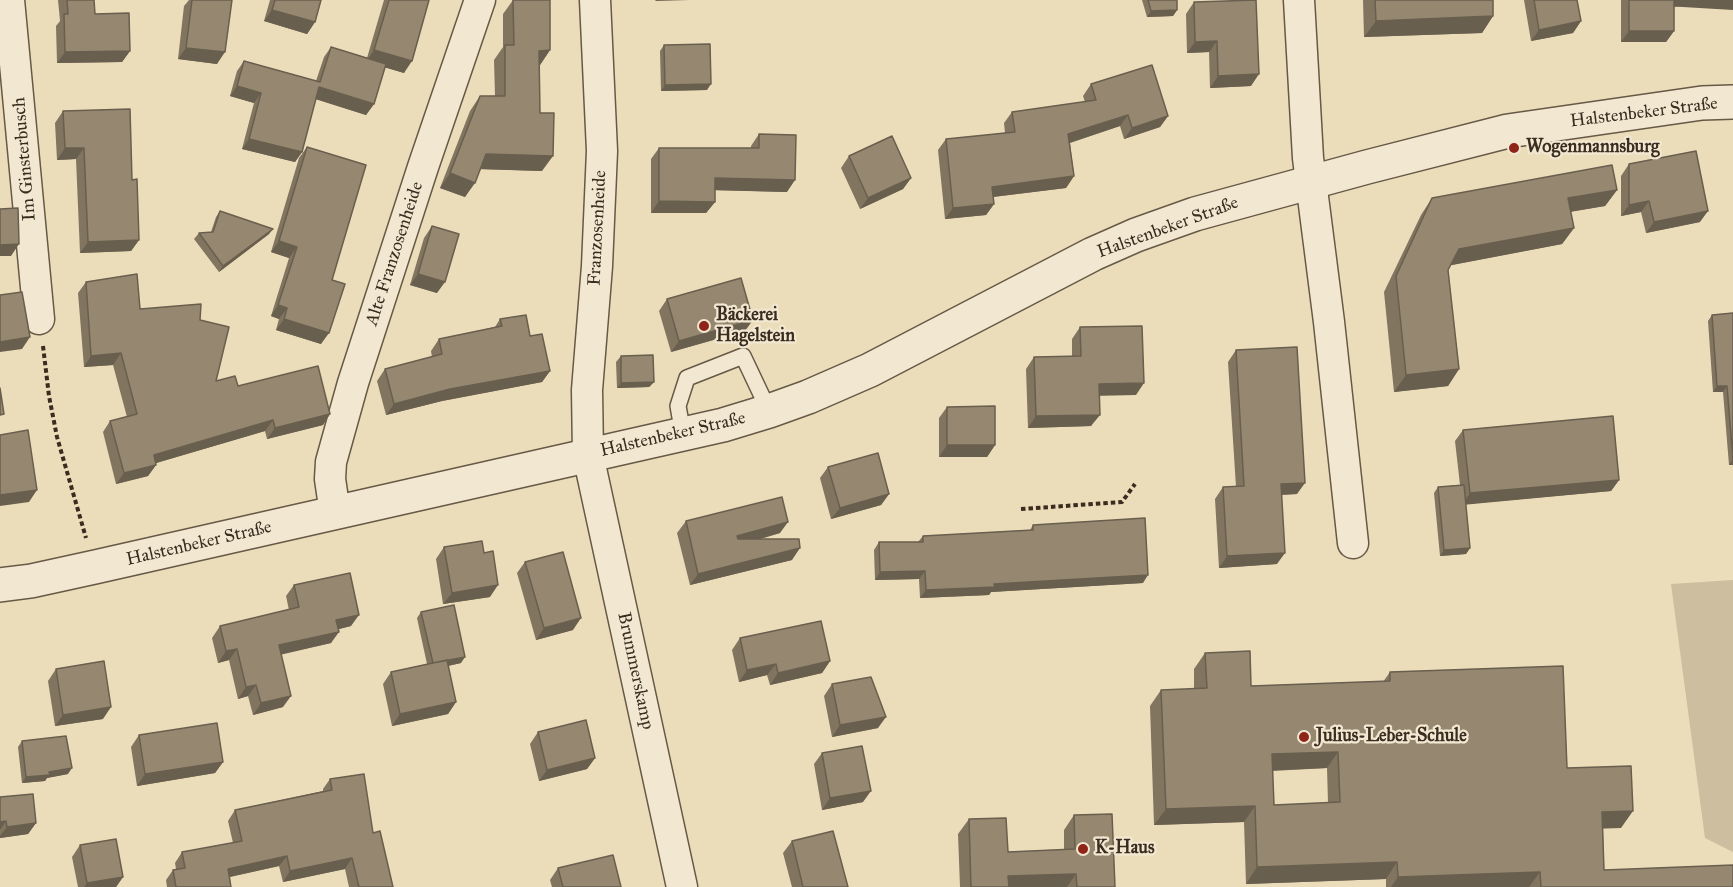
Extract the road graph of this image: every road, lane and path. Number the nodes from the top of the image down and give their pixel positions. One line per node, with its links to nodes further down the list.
1 (9, 0): 5 (street, Im Ginsterbusch)
2 (480, 0): 14 (street, Alte Franzosenheide)
3 (595, 0): 11 (street, Franzosenheide)
4 (1299, 0): 7 (street)
5 (8, 65): 8 (street, Im Ginsterbusch)
6 (1733, 102): 7 (street, Halstenbeker Straße)
7 (1310, 182): 9 (street, Halstenbeker Straße); 15 (street)
8 (39, 319): 16 (path)
9 (769, 411): 10 (street, Halstenbeker Straße); 10 (lane)
10 (683, 434): 11 (street, Halstenbeker Straße)
11 (588, 455): 14 (street, Halstenbeker Straße); 18 (street, Brummerskamp)
12 (1135, 484): 13 (path)
13 (1021, 509)
14 (335, 513): 16 (street, Halstenbeker Straße)
15 (1353, 543)
16 (95, 567): 17 (street, Halstenbeker Straße)
17 (0, 585)
18 (682, 887)

